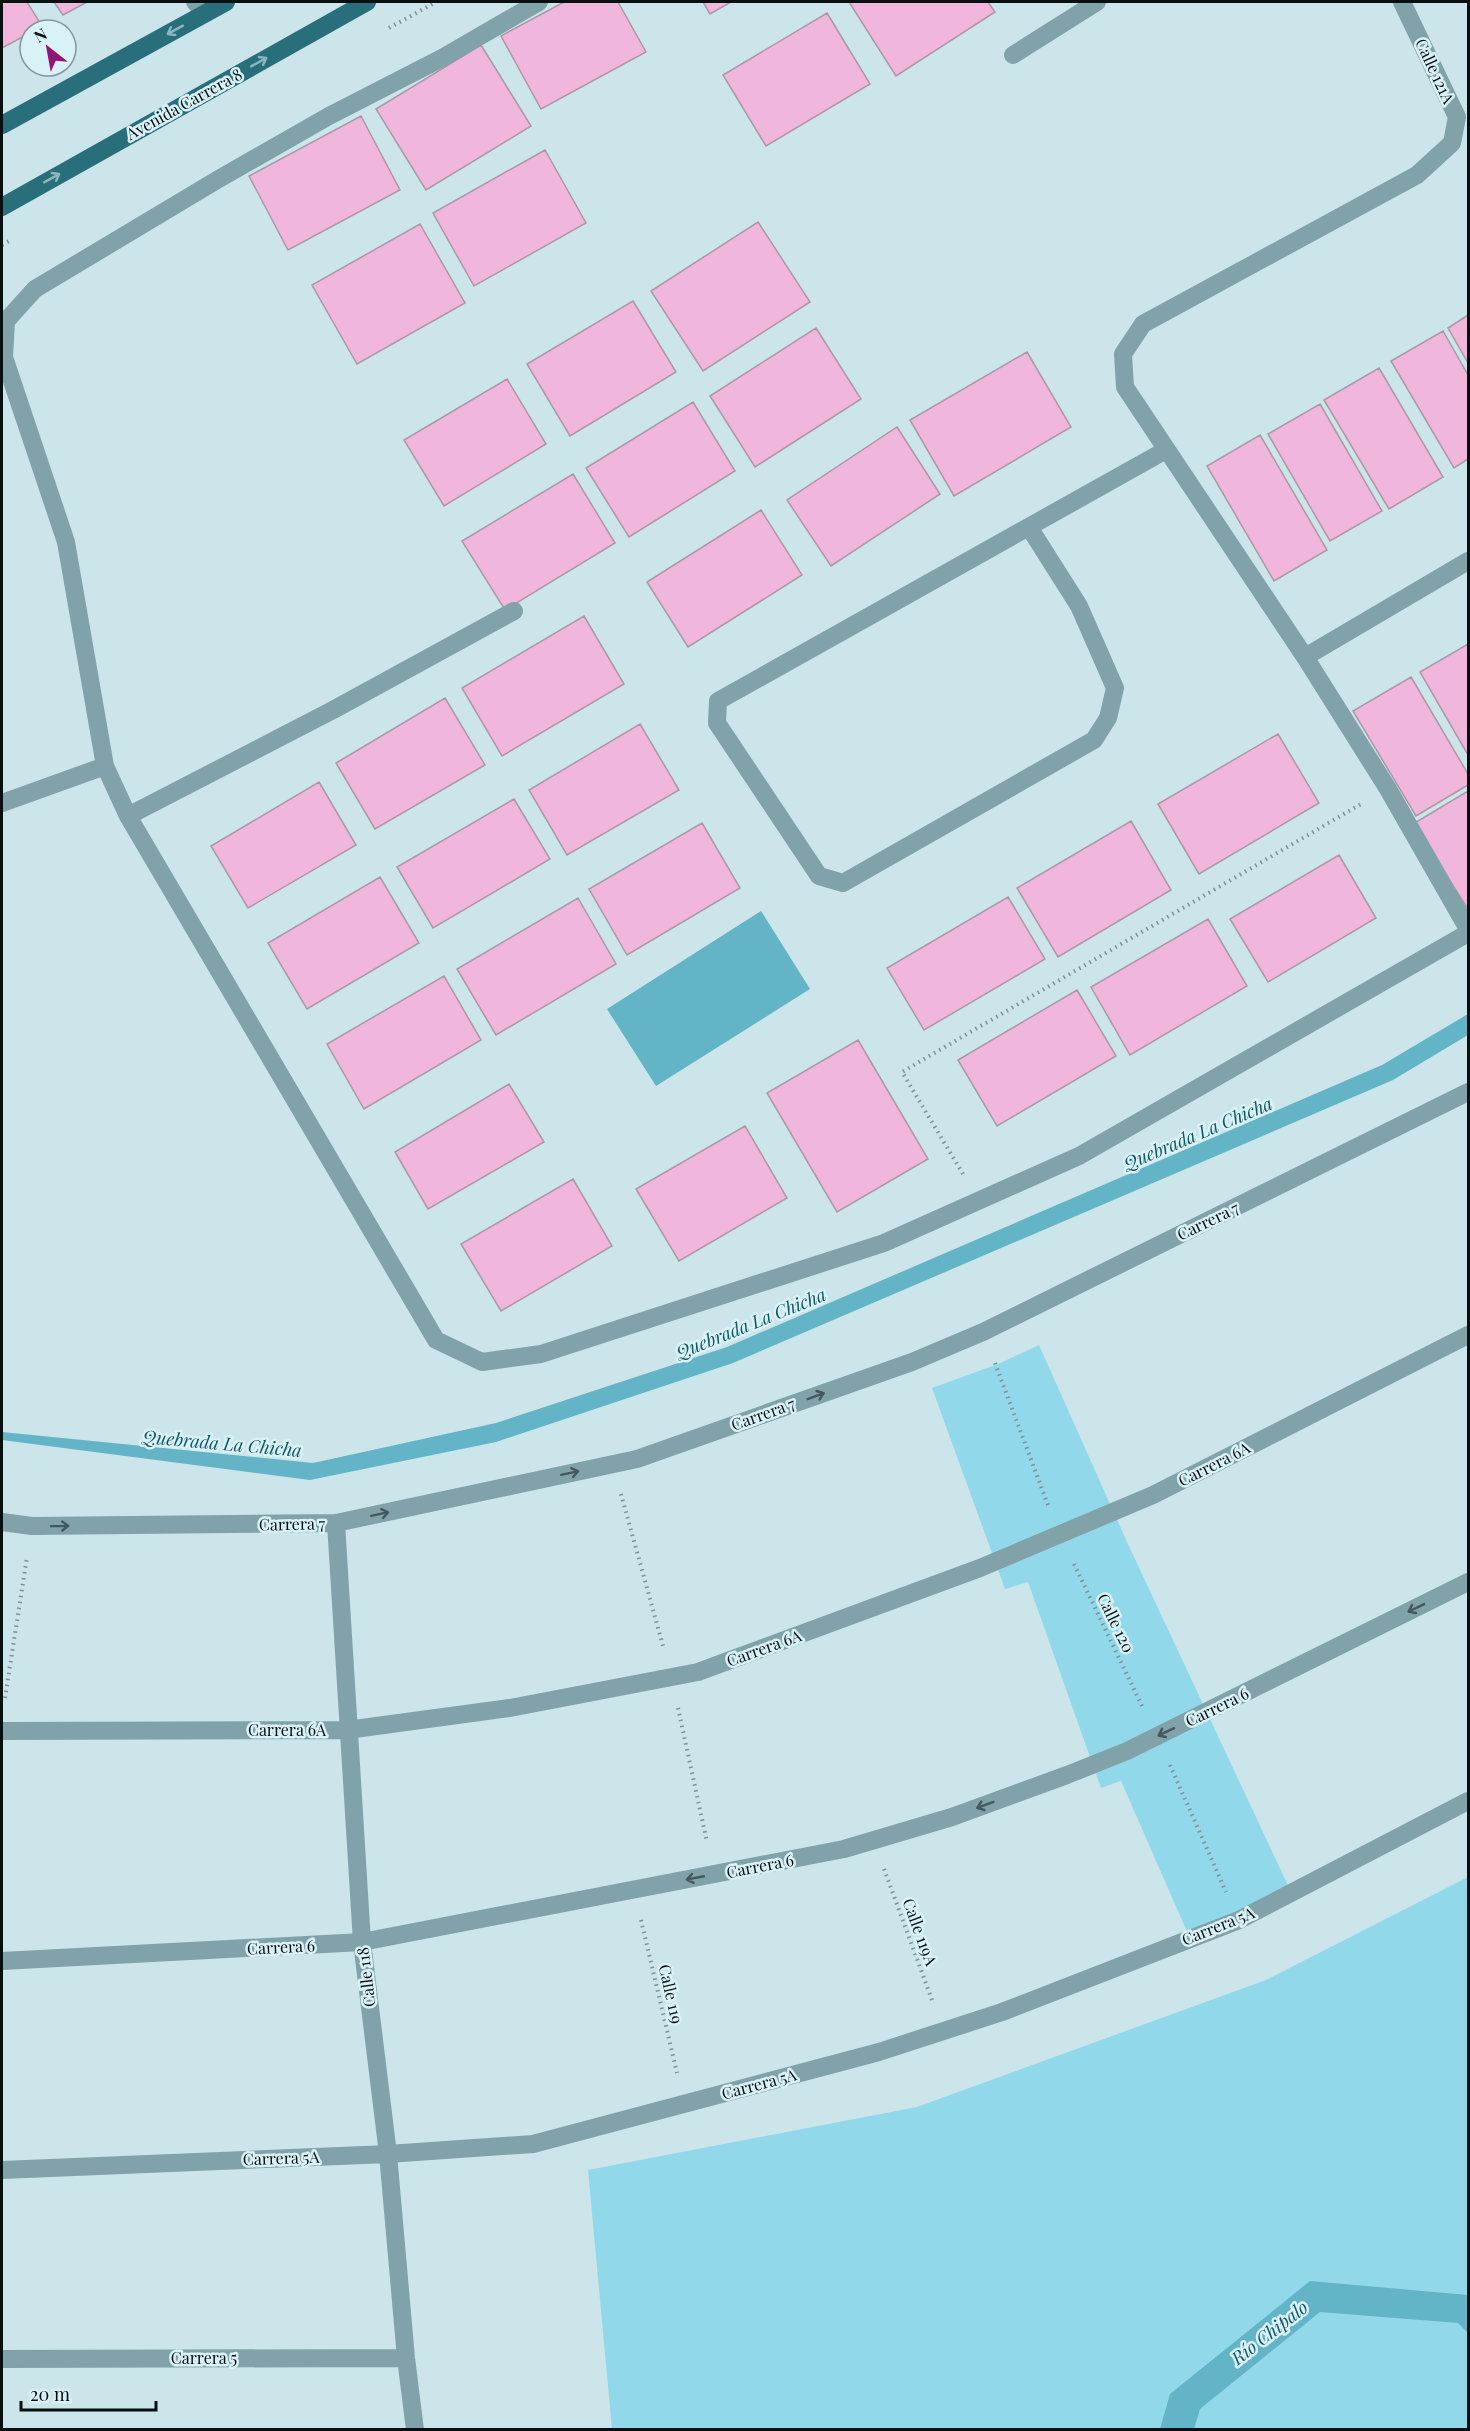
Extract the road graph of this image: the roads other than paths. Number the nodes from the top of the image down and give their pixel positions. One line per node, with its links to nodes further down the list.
1 (226, 2): 6 (main road)
2 (367, 2): 9 (main road, Avenida Carrera 8, one-way to 2)
3 (539, 2): 15 (street)
4 (1097, 2): 7 (street)
5 (1402, 2): 10 (street, Calle 121A)
6 (200, 8): 8 (main road, one-way to 8)
7 (1012, 55)
8 (2, 125)
9 (2, 207)
10 (1166, 450): 11 (street); 14 (street)
11 (1029, 527): 11 (street)
12 (1468, 561): 14 (street)
13 (514, 611): 17 (street)
14 (1305, 657): 18 (street)
15 (105, 766): 16 (street); 17 (street)
16 (2, 803)
17 (128, 816): 18 (street)
18 (1468, 931)
19 (1468, 1092): 22 (street, Carrera 7, one-way to 19)
20 (1468, 1335): 24 (street, Carrera 6A)
21 (2, 1522): 22 (street, Carrera 7, one-way to 22)
22 (336, 1523): 24 (street, Calle 118)
23 (1468, 1582): 27 (street, Carrera 6, one-way to 27)
24 (348, 1730): 25 (street, Carrera 6A); 27 (street, Calle 118)
25 (2, 1731)
26 (1468, 1801): 29 (street, Carrera 5A)
27 (362, 1942): 28 (street, Carrera 6); 29 (street, Calle 118)
28 (2, 1961)
29 (388, 2154): 30 (street, Carrera 5A); 31 (street, Calle 118)
30 (2, 2170)
31 (406, 2358): 32 (street, Carrera 5); 33 (street, Calle 118)
32 (2, 2359)
33 (415, 2430)

